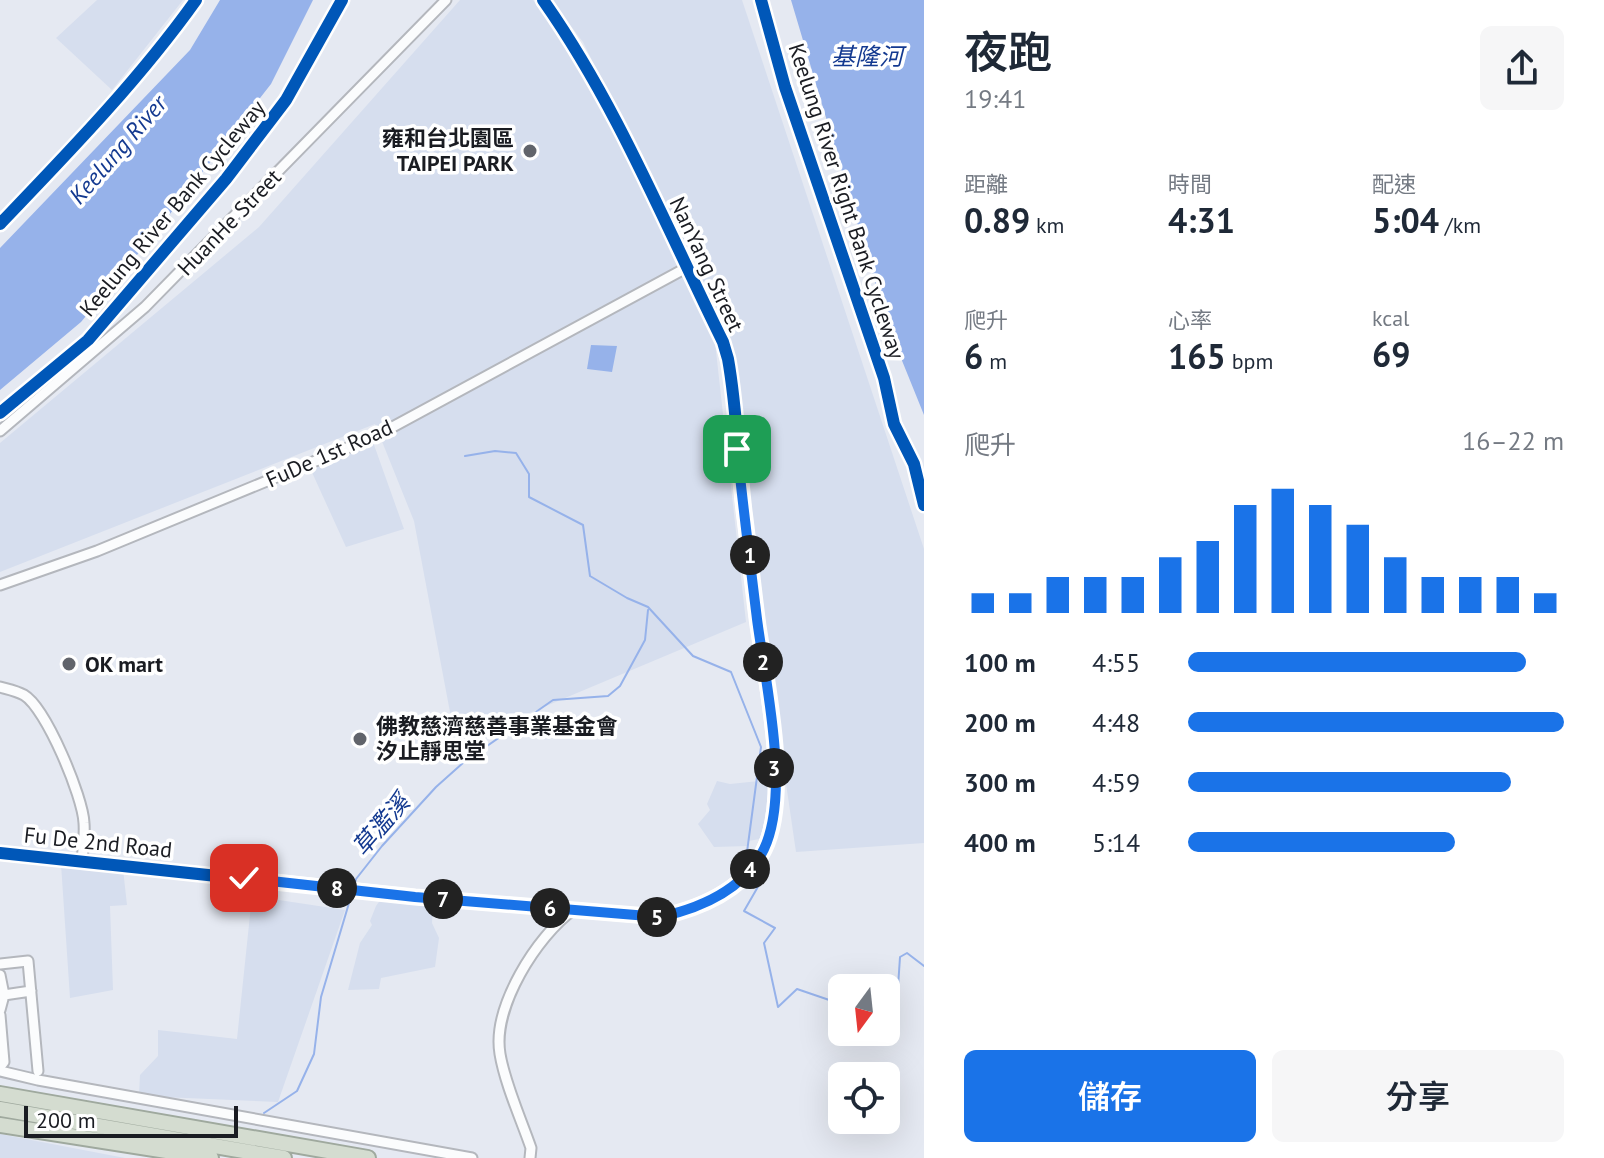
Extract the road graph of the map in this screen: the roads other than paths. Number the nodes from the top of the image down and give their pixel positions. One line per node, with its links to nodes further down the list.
1 (446, 0): 4 (street, HuanHe Street)
2 (543, 0): 3 (street, NanYang Street)
3 (686, 268): 5 (street, FuDe 1st Road); 9 (street, NanYang Street)
4 (0, 431)
5 (0, 585)
6 (0, 687): 8 (street)
7 (0, 853): 8 (street, Fu De 2nd Road)
8 (82, 860): 10 (street, Fu De 2nd Road)
9 (756, 860): 10 (street, Fu De 2nd Road)
10 (574, 909): 25 (street)
11 (0, 964): 13 (street)
12 (0, 975): 14 (street)
13 (31, 991): 14 (street); 17 (street)
14 (4, 995): 15 (street)
15 (0, 1013): 16 (street)
16 (0, 1069): 24 (street)
17 (38, 1071)
18 (0, 1094): 23 (highway)
19 (0, 1109): 22 (highway)
20 (0, 1125): 21 (highway)
21 (211, 1158)
22 (284, 1158)
23 (368, 1158)
24 (472, 1158)
25 (530, 1158)

